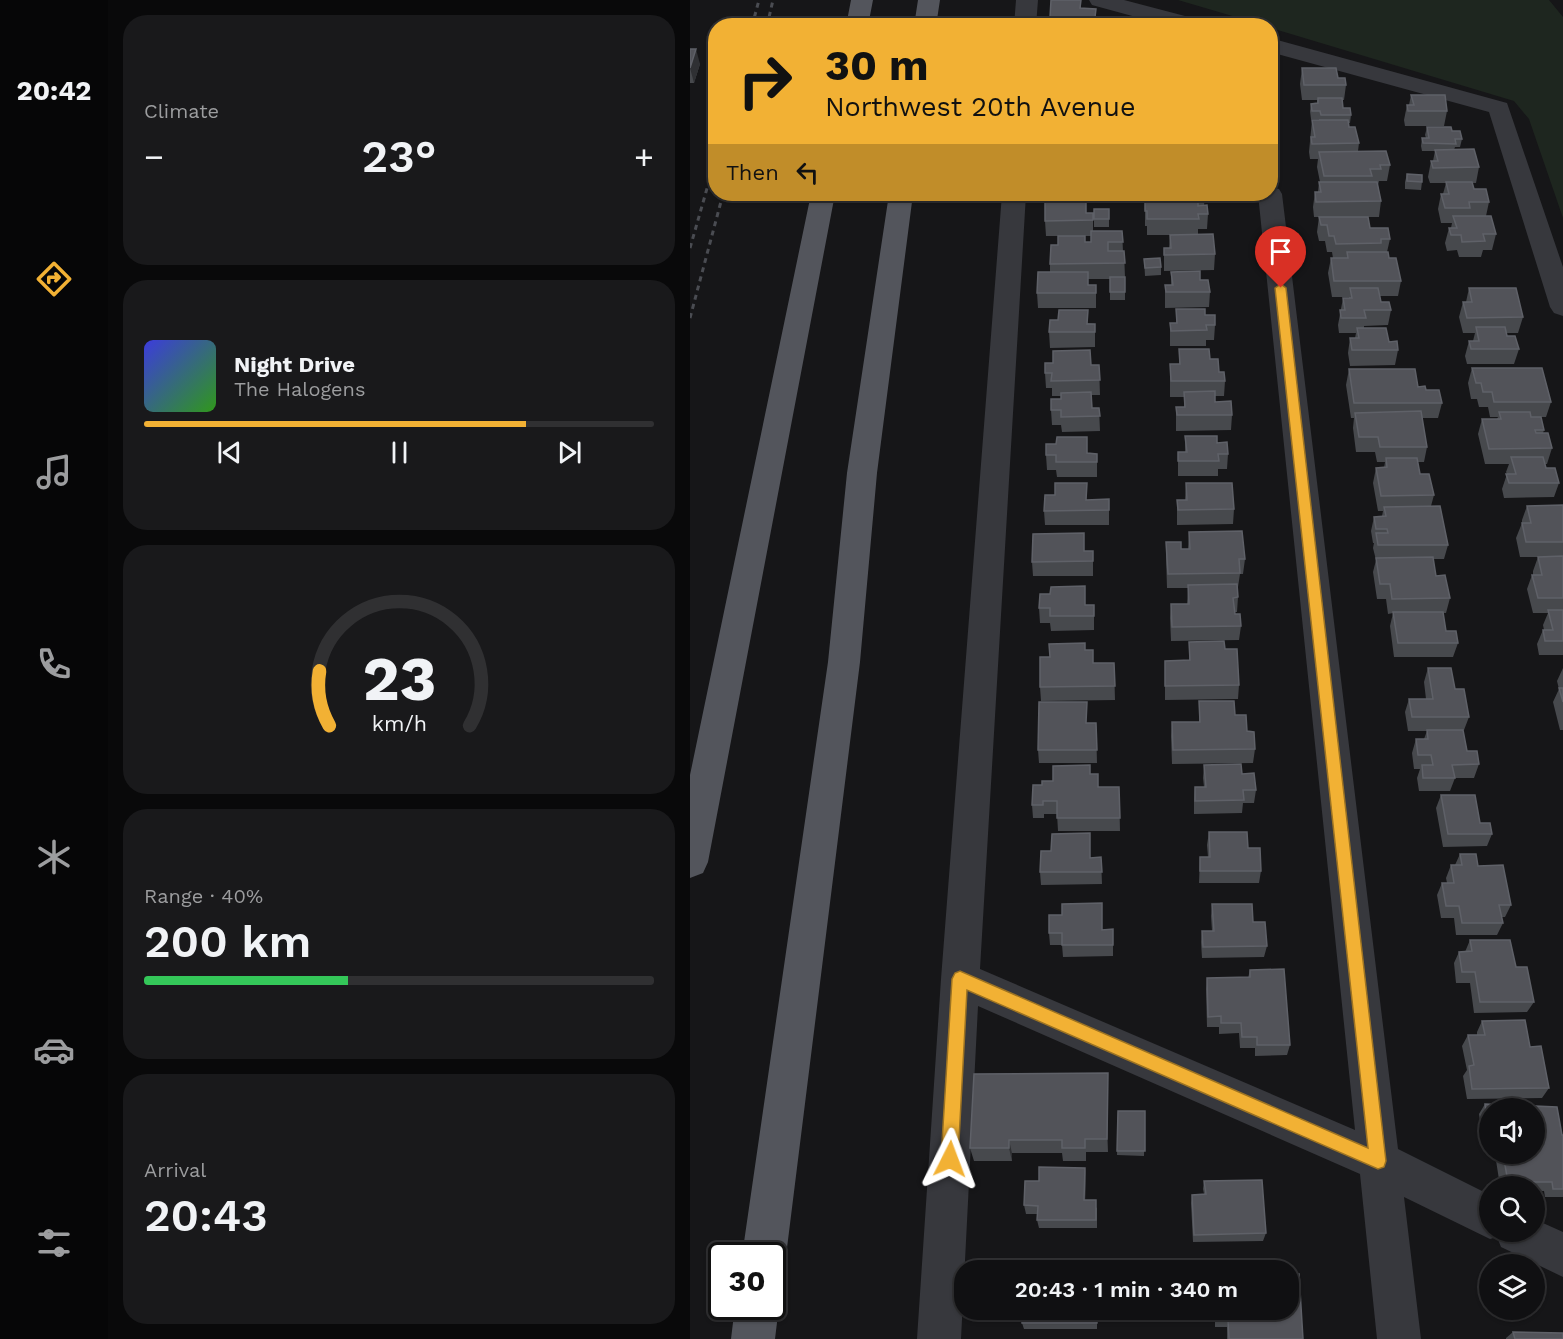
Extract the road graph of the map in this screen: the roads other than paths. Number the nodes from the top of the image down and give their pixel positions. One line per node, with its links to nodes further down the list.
1 (862, 0): 5 (main road)
2 (928, 0): 6 (main road)
3 (1027, 0): 7 (street)
4 (1100, 0): 8 (street)
5 (859, 18)
6 (926, 18)
7 (1026, 18)
8 (1166, 18)
9 (1278, 47): 14 (street)
10 (822, 201): 15 (main road)
11 (901, 201): 19 (main road)
12 (1014, 201): 16 (street)
13 (1271, 201): 17 (street)
14 (1563, 307)
15 (690, 862)
16 (960, 979): 17 (street); 24 (street)
17 (1378, 1161): 18 (street); 25 (street)
18 (1479, 1212)
19 (766, 1242)
20 (1536, 1242): 21 (street)
21 (1563, 1255)
22 (755, 1320): 23 (main road)
23 (753, 1339)
24 (939, 1339)
25 (1399, 1339)

